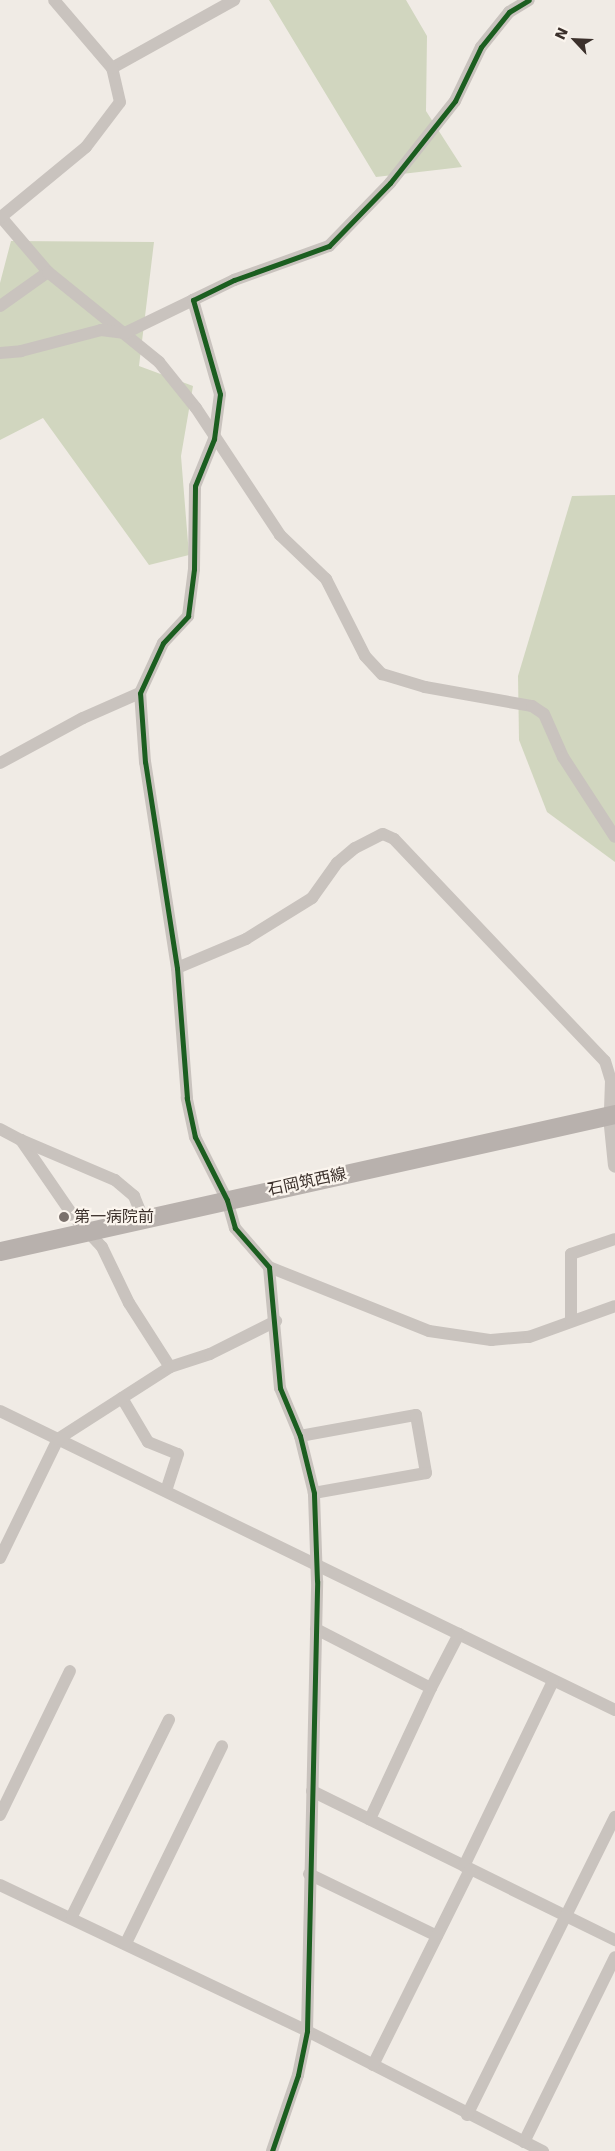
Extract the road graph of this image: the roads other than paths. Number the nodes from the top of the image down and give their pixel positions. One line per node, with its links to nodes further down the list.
1 (54, 0): 4 (street)
2 (234, 0): 4 (street)
3 (529, 0): 7 (street)
4 (112, 68): 5 (street)
5 (0, 216): 6 (street)
6 (48, 272): 8 (street); 9 (street)
7 (193, 300): 9 (street); 11 (street)
8 (0, 306)
9 (124, 332): 10 (street); 11 (street)
10 (0, 353)
11 (214, 439): 12 (street); 14 (street)
12 (140, 693): 13 (street); 15 (street)
13 (0, 763)
14 (615, 837)
15 (177, 968): 16 (street); 20 (street)
16 (613, 1115): 19 (street); 20 (main road, 石岡筑西線)
17 (0, 1129): 18 (street)
18 (21, 1140): 21 (street); 22 (street)
19 (615, 1165)
20 (227, 1200): 21 (main road, 石岡筑西線); 25 (street)
21 (143, 1218): 22 (main road, 石岡筑西線)
22 (86, 1231): 24 (main road, 石岡筑西線); 29 (street)
23 (615, 1239): 28 (street)
24 (0, 1251)
25 (269, 1267): 27 (street); 28 (street)
26 (615, 1306): 28 (street)
27 (276, 1321): 29 (street); 32 (street)
28 (571, 1321)
29 (170, 1367): 30 (street)
30 (122, 1398): 33 (street); 34 (street)
31 (0, 1411): 33 (street)
32 (300, 1436): 35 (street); 35 (street)
33 (58, 1439): 34 (street); 36 (street)
34 (166, 1490): 37 (street)
35 (314, 1493): 37 (street)
36 (0, 1558)
37 (317, 1563): 38 (street); 39 (street)
38 (316, 1629): 42 (street); 46 (street)
39 (459, 1634): 41 (street); 42 (street)
40 (70, 1671): 47 (street)
41 (553, 1681): 43 (street); 50 (street)
42 (432, 1688): 49 (street)
43 (615, 1710)
44 (169, 1720): 53 (street)
45 (222, 1746): 57 (street)
46 (312, 1791): 49 (street); 51 (street)
47 (0, 1815)
48 (615, 1817): 54 (street)
49 (370, 1819): 50 (street)
50 (467, 1868): 54 (street); 55 (street)
51 (309, 1874): 55 (street); 59 (street)
52 (0, 1885): 53 (street)
53 (72, 1916): 57 (street)
54 (566, 1916): 56 (street); 61 (street)
55 (437, 1936): 60 (street)
56 (615, 1940)
57 (126, 1943): 59 (street)
58 (615, 1956): 62 (street)
59 (307, 2031): 60 (street); 63 (street)
60 (373, 2065): 61 (street)
61 (467, 2115): 62 (street)
62 (524, 2142): 64 (street)
63 (272, 2151)
64 (542, 2151)

